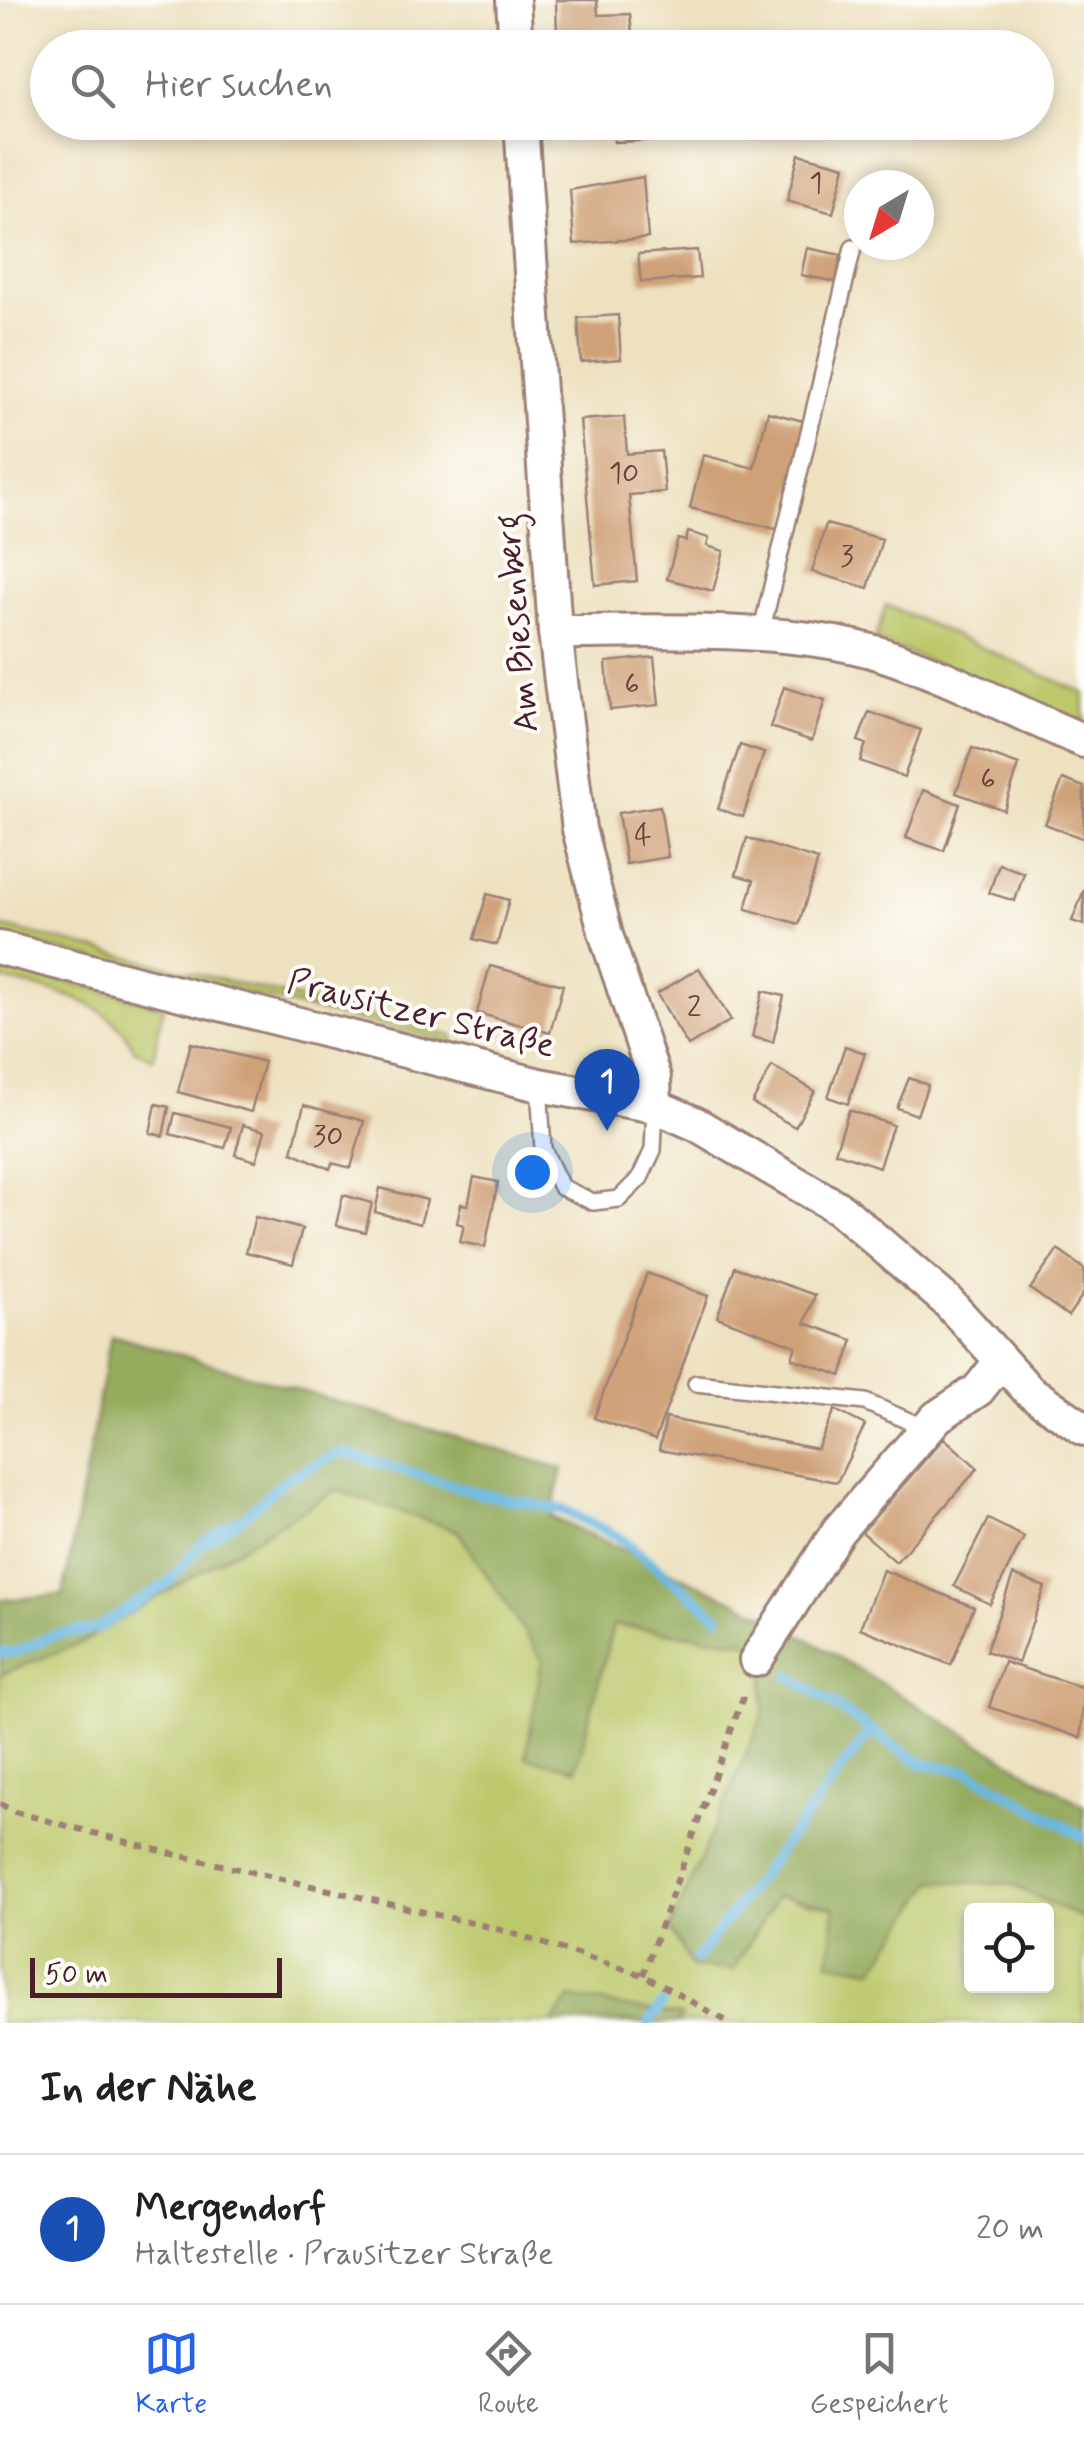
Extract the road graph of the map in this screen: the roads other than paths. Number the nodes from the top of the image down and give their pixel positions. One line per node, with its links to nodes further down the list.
1 (513, 0): 2 (street)
2 (515, 30)
3 (522, 140): 5 (street, Am Biesenberg)
4 (850, 260): 6 (lane)
5 (555, 632): 6 (street); 10 (street, Am Biesenberg)
6 (760, 637): 7 (street)
7 (1084, 741)
8 (0, 948): 9 (street, Prausitzer Straße)
9 (538, 1085): 10 (street, Prausitzer Straße); 10 (lane)
10 (654, 1106): 11 (street, Prausitzer Straße)
11 (1001, 1361): 13 (street); 14 (street, Prausitzer Straße)
12 (696, 1383): 13 (lane)
13 (927, 1429): 15 (street)
14 (1084, 1430)
15 (756, 1660)

